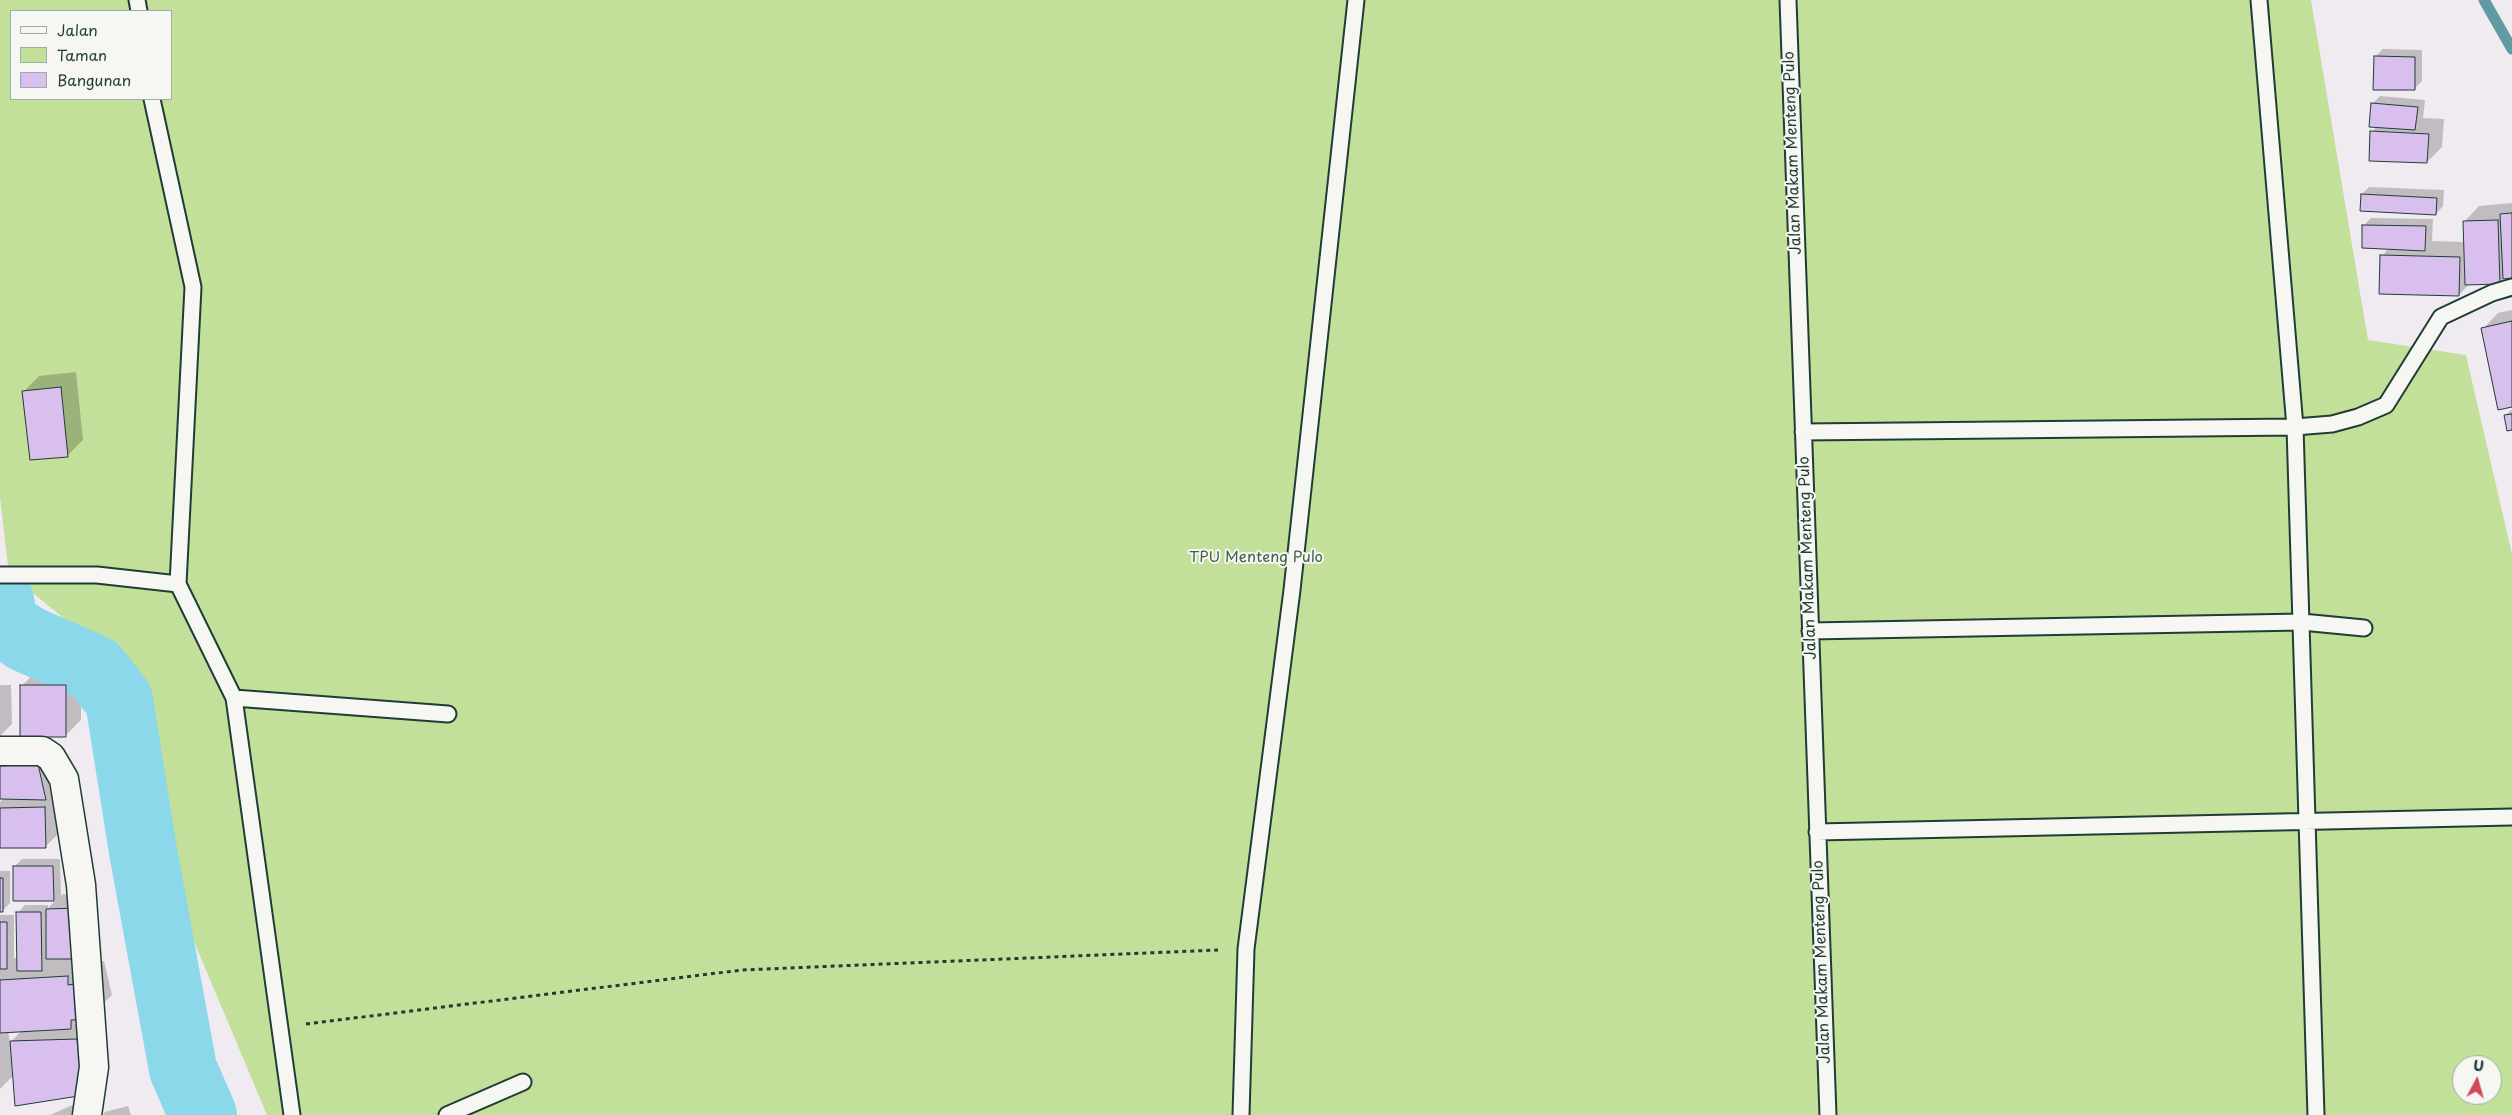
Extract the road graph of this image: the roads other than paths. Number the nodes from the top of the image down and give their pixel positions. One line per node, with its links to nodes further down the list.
1 (1356, 0): 23 (lane)
2 (1788, 0): 7 (lane, Jalan Makam Menteng Pulo)
3 (2259, 0): 6 (lane)
4 (152, 100): 9 (lane)
5 (2512, 287): 6 (lane)
6 (2295, 427): 7 (lane); 10 (lane)
7 (1803, 432): 12 (lane, Jalan Makam Menteng Pulo)
8 (5, 575): 9 (lane)
9 (178, 584): 13 (lane)
10 (2302, 622): 11 (lane); 12 (lane); 17 (lane)
11 (2364, 628)
12 (1810, 631): 18 (lane, Jalan Makam Menteng Pulo)
13 (234, 698): 14 (lane); 21 (lane)
14 (448, 714)
15 (0, 751): 20 (street)
16 (2512, 816): 17 (lane)
17 (2307, 821): 18 (lane); 25 (lane)
18 (1817, 832): 24 (lane, Jalan Makam Menteng Pulo)
19 (523, 1082): 22 (lane)
20 (87, 1115)
21 (292, 1115)
22 (447, 1115)
23 (1241, 1115)
24 (1828, 1115)
25 (2316, 1115)

